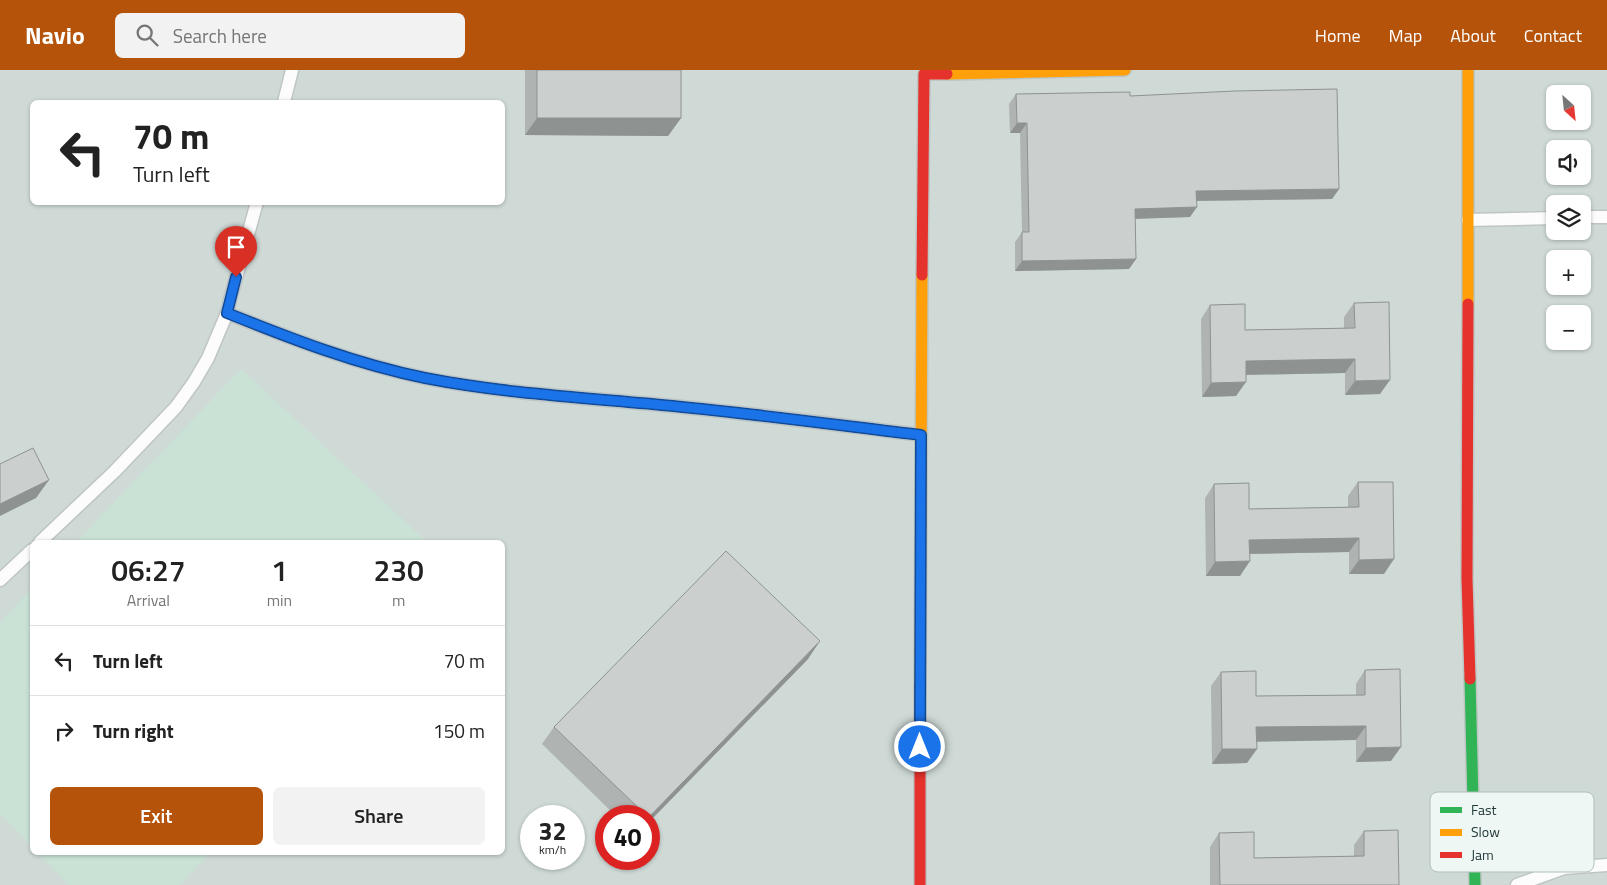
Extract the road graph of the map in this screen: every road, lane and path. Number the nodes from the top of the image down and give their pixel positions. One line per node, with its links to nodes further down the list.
1 (292, 70): 4 (lane)
2 (1125, 70): 11 (street)
3 (1468, 70): 9 (street)
4 (284, 100)
5 (256, 205): 10 (lane)
6 (1591, 217): 7 (lane)
7 (1607, 217)
8 (1546, 218): 9 (lane)
9 (1468, 220): 15 (street)
10 (227, 313): 11 (lane); 12 (lane)
11 (921, 435): 20 (street)
12 (42, 540)
13 (30, 552): 14 (lane)
14 (0, 580)
15 (1473, 792)
16 (1607, 865): 17 (lane)
17 (1594, 866)
18 (1475, 872): 21 (street)
19 (1553, 872): 22 (lane)
20 (920, 885)
21 (1475, 885)
22 (1517, 885)

